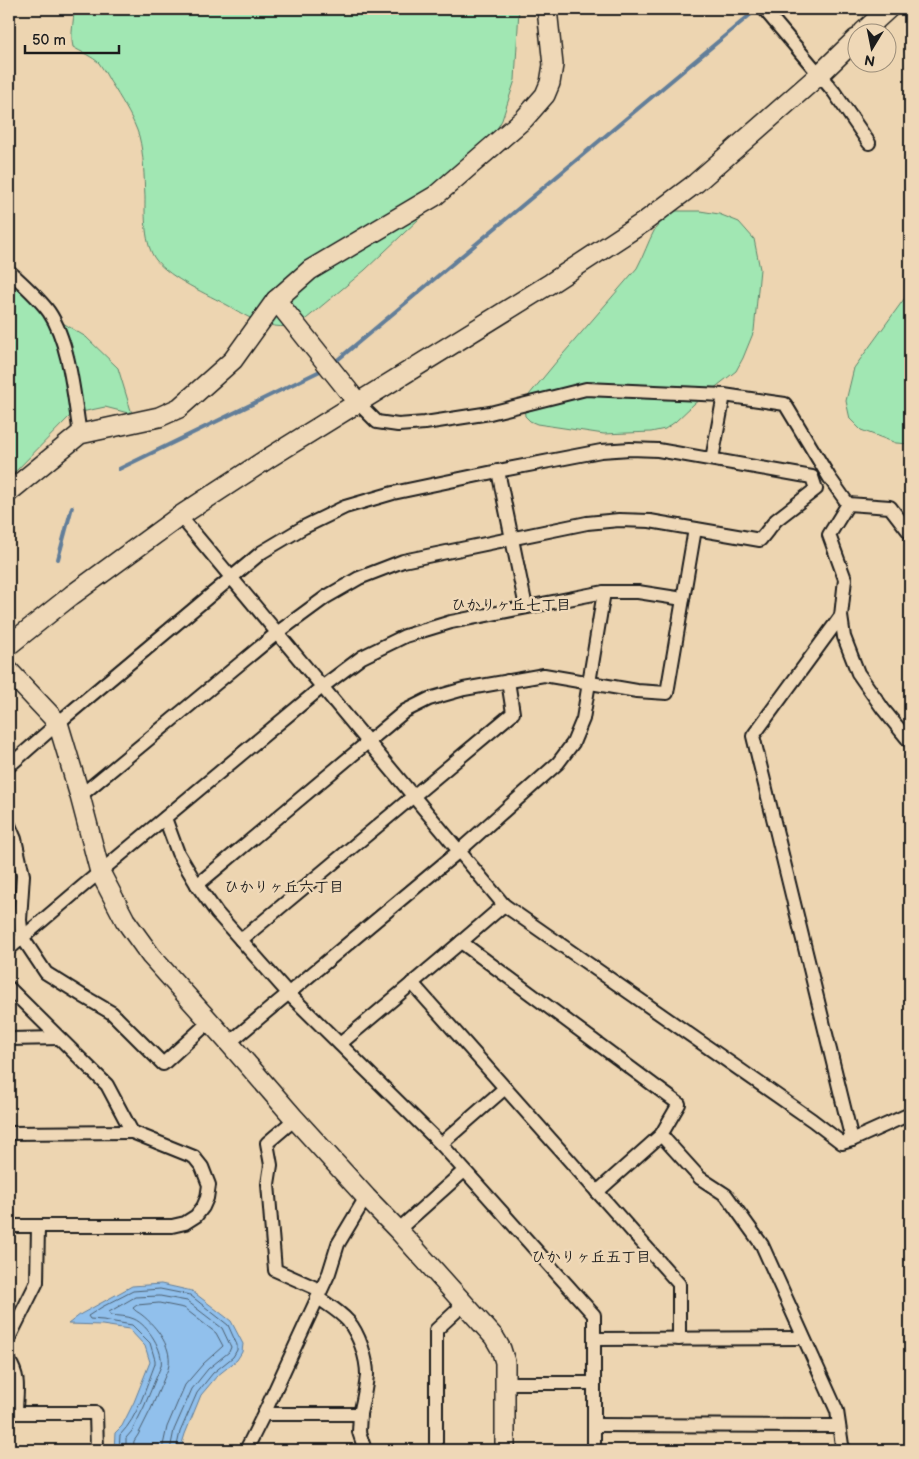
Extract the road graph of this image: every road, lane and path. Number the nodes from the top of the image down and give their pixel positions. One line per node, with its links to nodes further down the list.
1 (547, 9): 9 (street)
2 (764, 9): 6 (street)
3 (888, 9): 4 (street)
4 (874, 22)
5 (846, 49): 6 (street)
6 (819, 75): 7 (street); 11 (street)
7 (868, 142)
8 (9, 272): 12 (street)
9 (276, 300): 11 (street); 12 (street)
10 (724, 395): 11 (street); 13 (street); 16 (street)
11 (358, 403): 17 (street)
12 (80, 434): 15 (street)
13 (712, 459): 14 (street); 18 (street)
14 (498, 471): 20 (street); 21 (street)
15 (9, 492)
16 (848, 504): 19 (street); 25 (street)
17 (180, 516): 21 (street); 27 (street)
18 (695, 529): 20 (street); 23 (street)
19 (910, 533)
20 (512, 539): 24 (street); 26 (street)
21 (232, 579): 26 (street); 32 (street)
22 (604, 592): 23 (street); 24 (street); 30 (street)
23 (683, 599): 30 (street)
24 (526, 607): 31 (street)
25 (841, 616): 34 (street); 62 (street)
26 (277, 633): 31 (street); 36 (street)
27 (9, 645)
28 (9, 671): 32 (street)
29 (508, 680): 30 (street); 33 (street); 37 (street)
30 (590, 683): 40 (street)
31 (322, 687): 33 (street); 38 (street)
32 (58, 723): 35 (street); 36 (street)
33 (368, 742): 37 (street); 42 (street)
34 (910, 742)
35 (9, 766)
36 (80, 796): 41 (street)
37 (414, 796): 40 (street); 45 (street)
38 (165, 818): 41 (street); 42 (street)
39 (9, 825): 44 (street)
40 (459, 851): 43 (street); 50 (street)
41 (100, 872): 44 (street); 51 (street)
42 (197, 885): 45 (street)
43 (504, 905): 46 (street); 62 (street)
44 (16, 937): 47 (street); 51 (street)
45 (241, 940): 50 (street)
46 (461, 942): 48 (street); 61 (street)
47 (9, 949)
48 (412, 983): 55 (street); 56 (street)
49 (9, 988): 52 (street)
50 (288, 993): 54 (street); 55 (street)
51 (210, 1021): 54 (street)
52 (59, 1038): 53 (street); 59 (street)
53 (9, 1039)
54 (229, 1042): 58 (street)
55 (340, 1044): 63 (street)
56 (505, 1088): 63 (street); 65 (street)
57 (910, 1114): 62 (street)
58 (295, 1119): 66 (street); 70 (street)
59 (132, 1132): 60 (street); 68 (street)
60 (9, 1133)
61 (662, 1135): 65 (street); 73 (street)
62 (852, 1140)
63 (441, 1144): 64 (street)
64 (464, 1171): 69 (street); 75 (street)
65 (597, 1192): 74 (street)
66 (366, 1197): 69 (street); 70 (street)
67 (9, 1226): 68 (street)
68 (38, 1226): 72 (street)
69 (398, 1230): 71 (street)
70 (318, 1294): 80 (street); 81 (street)
71 (464, 1304): 77 (street); 87 (street)
72 (9, 1338)
73 (803, 1338): 74 (street); 83 (street)
74 (679, 1339): 75 (street)
75 (594, 1340): 78 (street)
76 (9, 1361): 79 (street)
77 (505, 1383): 78 (street); 88 (street)
78 (593, 1383): 82 (street)
79 (12, 1413): 84 (street)
80 (264, 1414): 81 (street); 85 (street)
81 (360, 1414): 86 (street)
82 (594, 1425): 83 (street); 89 (street)
83 (839, 1426): 90 (street)
84 (97, 1450)
85 (246, 1450)
86 (365, 1450)
87 (436, 1450)
88 (505, 1450)
89 (594, 1450)
90 (845, 1450)

